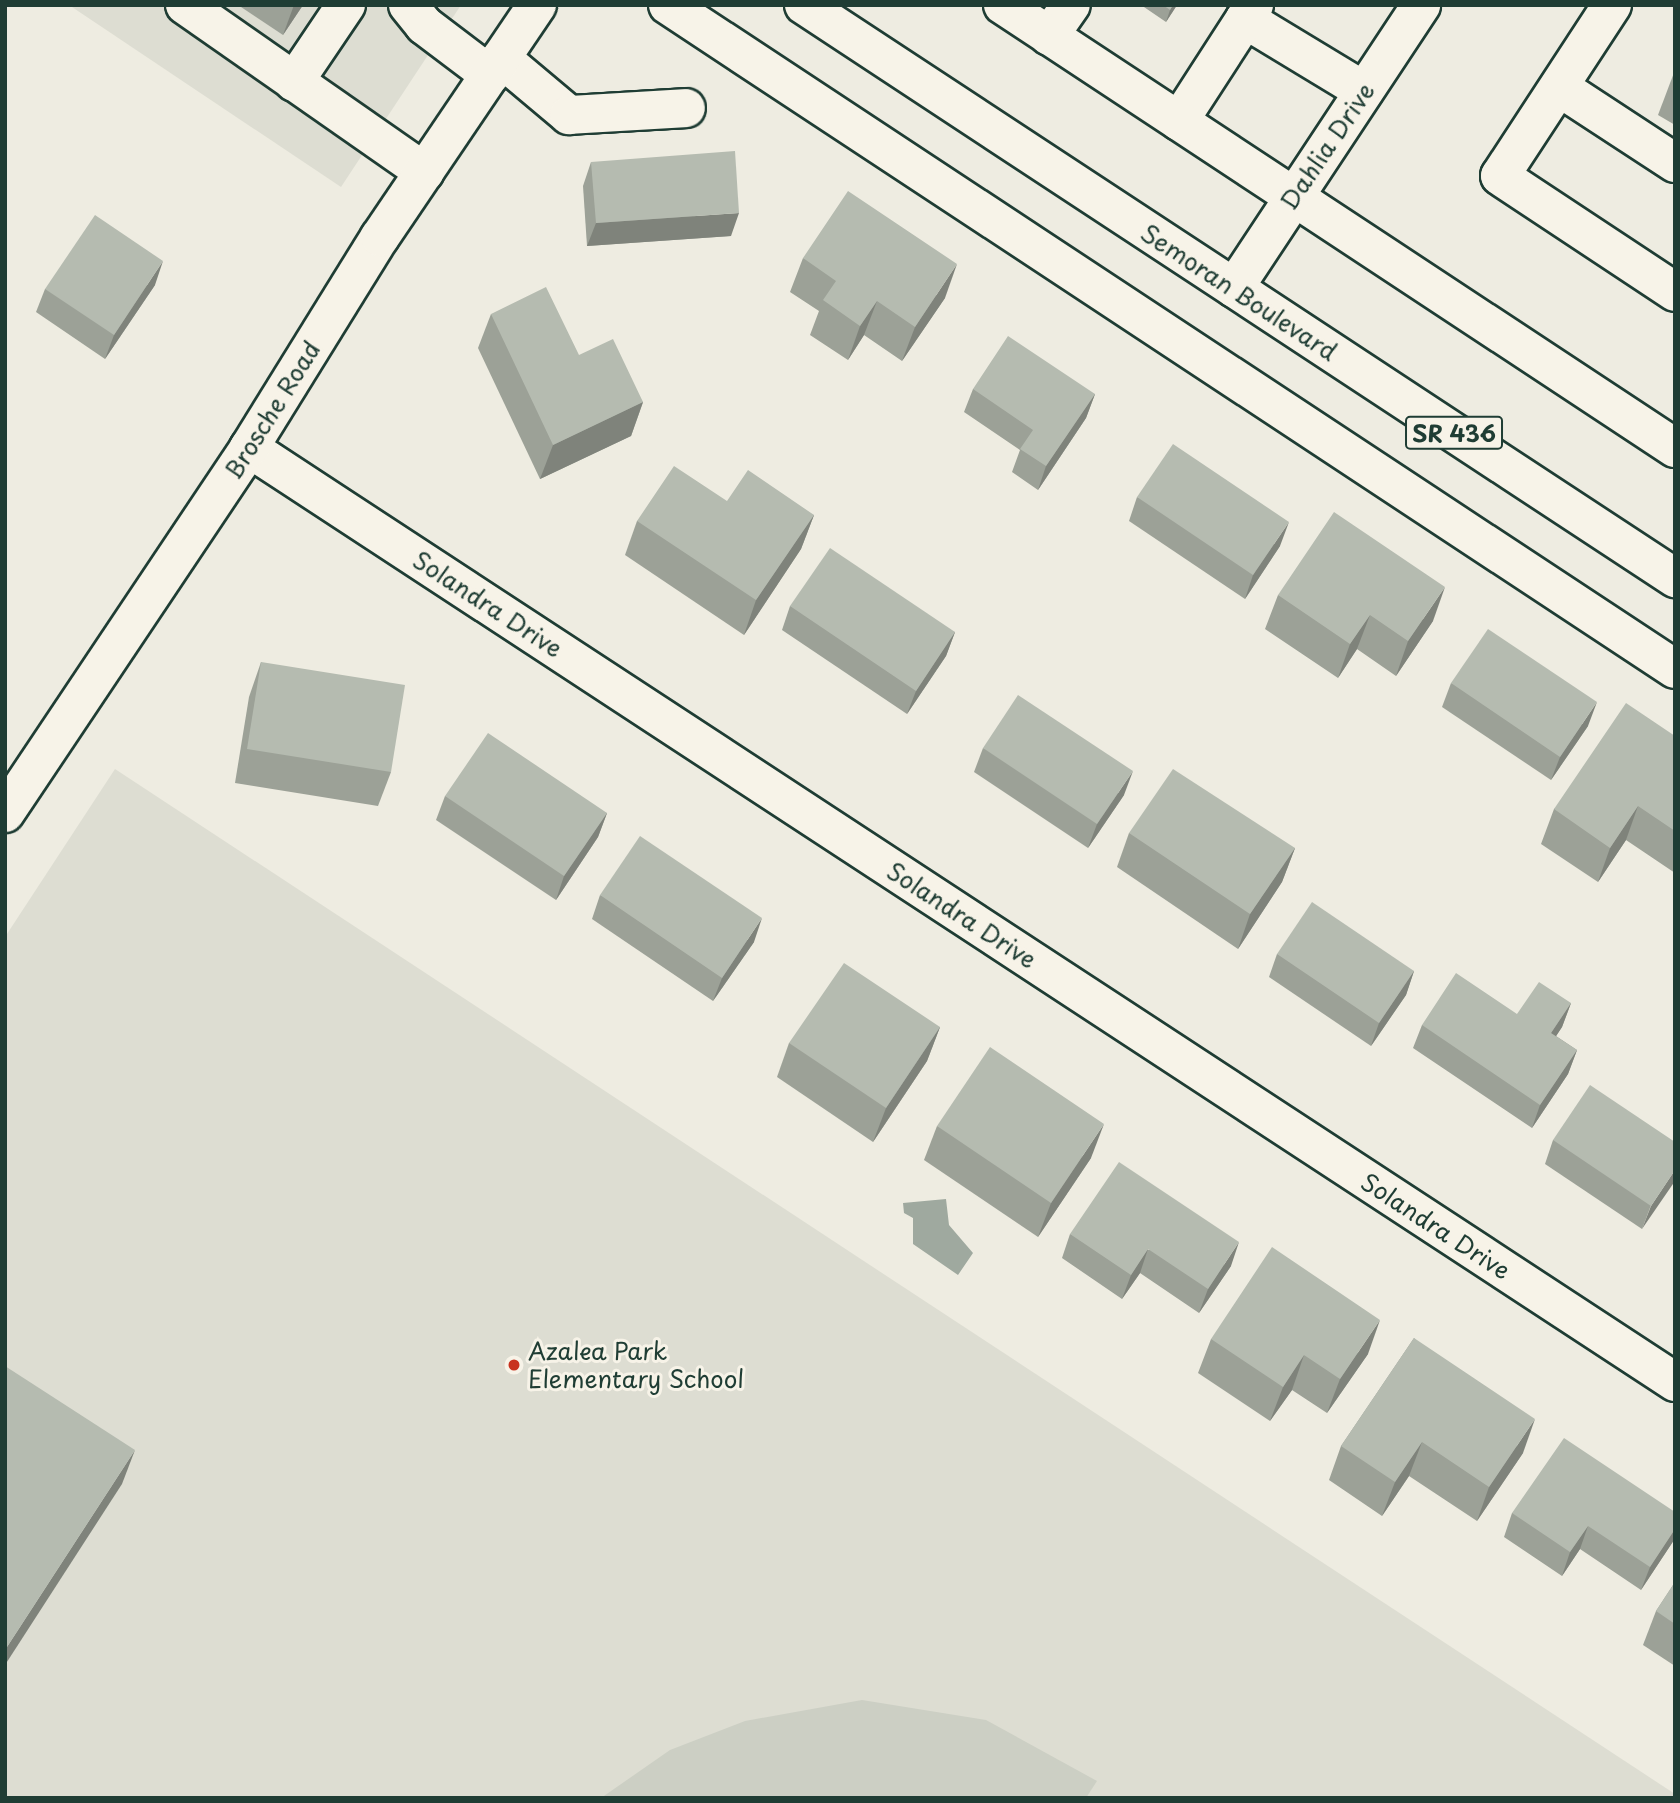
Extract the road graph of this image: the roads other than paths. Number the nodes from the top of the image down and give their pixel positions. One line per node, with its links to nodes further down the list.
1 (184, 5): 13 (street)
2 (346, 5): 13 (street)
3 (408, 5): 12 (street)
4 (537, 5): 12 (street, Brosche Road)
5 (668, 5): 26 (street)
6 (804, 5): 21 (street, Semoran Boulevard / SR 436)
7 (1003, 5): 11 (street)
8 (1421, 5): 15 (street, Dahlia Drive)
9 (1612, 5): 14 (street)
10 (1250, 12): 15 (street); 17 (street)
11 (1060, 20): 17 (street)
12 (496, 67): 16 (street); 19 (street, Brosche Road)
13 (295, 82): 19 (street)
14 (1559, 87): 18 (street); 22 (street)
15 (1364, 91): 20 (street, Dahlia Drive)
16 (686, 108)
17 (1179, 121): 20 (street)
18 (1675, 163)
19 (424, 172): 23 (street, Brosche Road)
20 (1293, 196): 21 (street, Dahlia Drive); 24 (street)
21 (1234, 288): 25 (street, Semoran Boulevard / SR 436)
22 (1675, 292)
23 (249, 448): 27 (street, Brosche Road); 28 (street, Solandra Drive)
24 (1675, 448)
25 (1675, 578)
26 (1675, 668)
27 (5, 813)
28 (1675, 1382)

